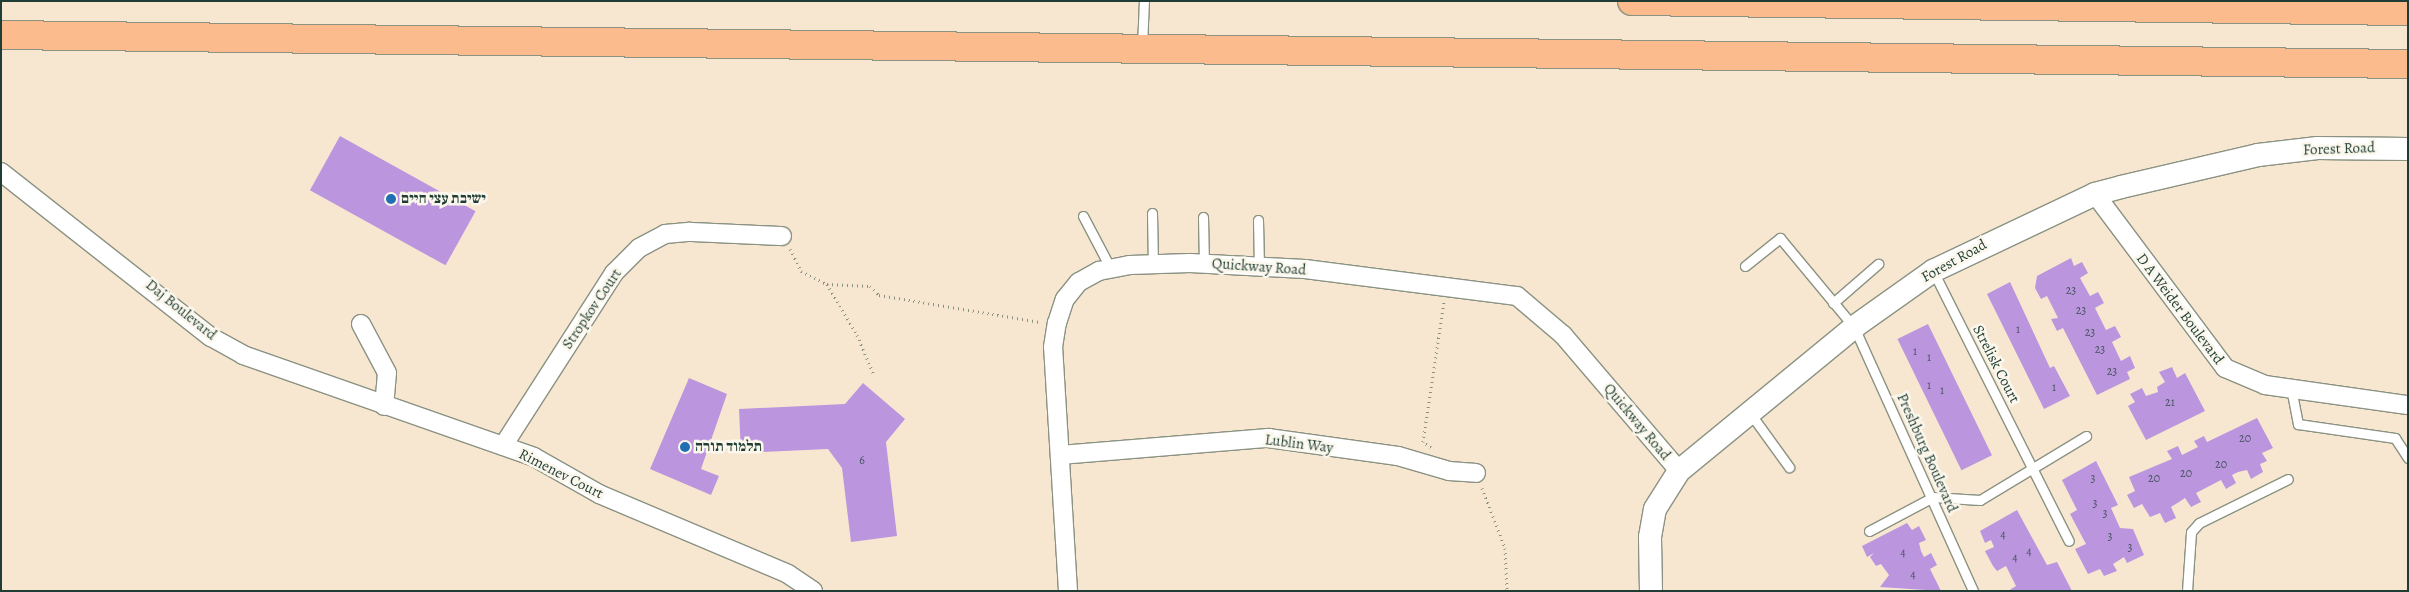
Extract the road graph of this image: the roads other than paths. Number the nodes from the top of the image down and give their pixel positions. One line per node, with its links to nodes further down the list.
1 (1144, 1): 5 (lane)
2 (1632, 1): 3 (highway)
3 (2408, 11)
4 (1, 35): 5 (highway)
5 (1142, 48): 6 (highway)
6 (2408, 64)
7 (2408, 149): 9 (street, Forest Road)
8 (1, 172): 27 (street, Daj Boulevard)
9 (2095, 194): 21 (street, Forest Road); 25 (street, D A Weider Boulevard)
10 (1152, 213): 15 (lane)
11 (1083, 216): 20 (lane)
12 (1203, 217): 16 (lane)
13 (1258, 220): 19 (lane)
14 (782, 236): 30 (street, Stropkov Court)
15 (1153, 264): 16 (street, Quickway Road); 20 (street, Quickway Road)
16 (1204, 264): 19 (street, Quickway Road)
17 (1878, 264): 22 (lane)
18 (1745, 266): 22 (lane, Preshburg Boulevard)
19 (1259, 267): 35 (street, Quickway Road)
20 (1111, 268): 31 (street, Quickway Road)
21 (1933, 271): 24 (street, Forest Road); 34 (lane, Strelisk Court)
22 (1833, 303): 24 (lane, Preshburg Boulevard)
23 (361, 324): 27 (street)
24 (1854, 327): 28 (street, Forest Road); 38 (lane, Preshburg Boulevard)
25 (2291, 387): 26 (street, D A Weider Boulevard); 32 (lane)
26 (2408, 405)
27 (384, 406): 30 (street, Rimenev Court)
28 (1750, 413): 33 (lane); 35 (street, Forest Road)
29 (2086, 436): 34 (lane)
30 (503, 446): 41 (street, Rimenev Court)
31 (1060, 455): 36 (street, Lublin Way); 42 (street, Quickway Road)
32 (2408, 458)
33 (1789, 467)
34 (2034, 470): 38 (lane); 40 (lane, Strelisk Court)
35 (1679, 471): 43 (street, Forest Road)
36 (1476, 473)
37 (2288, 479): 45 (lane)
38 (1934, 497): 39 (lane); 44 (lane, Preshburg Boulevard)
39 (1869, 531)
40 (2069, 541)
41 (813, 591)
42 (1068, 591)
43 (1651, 591)
44 (1974, 591)
45 (2187, 591)

